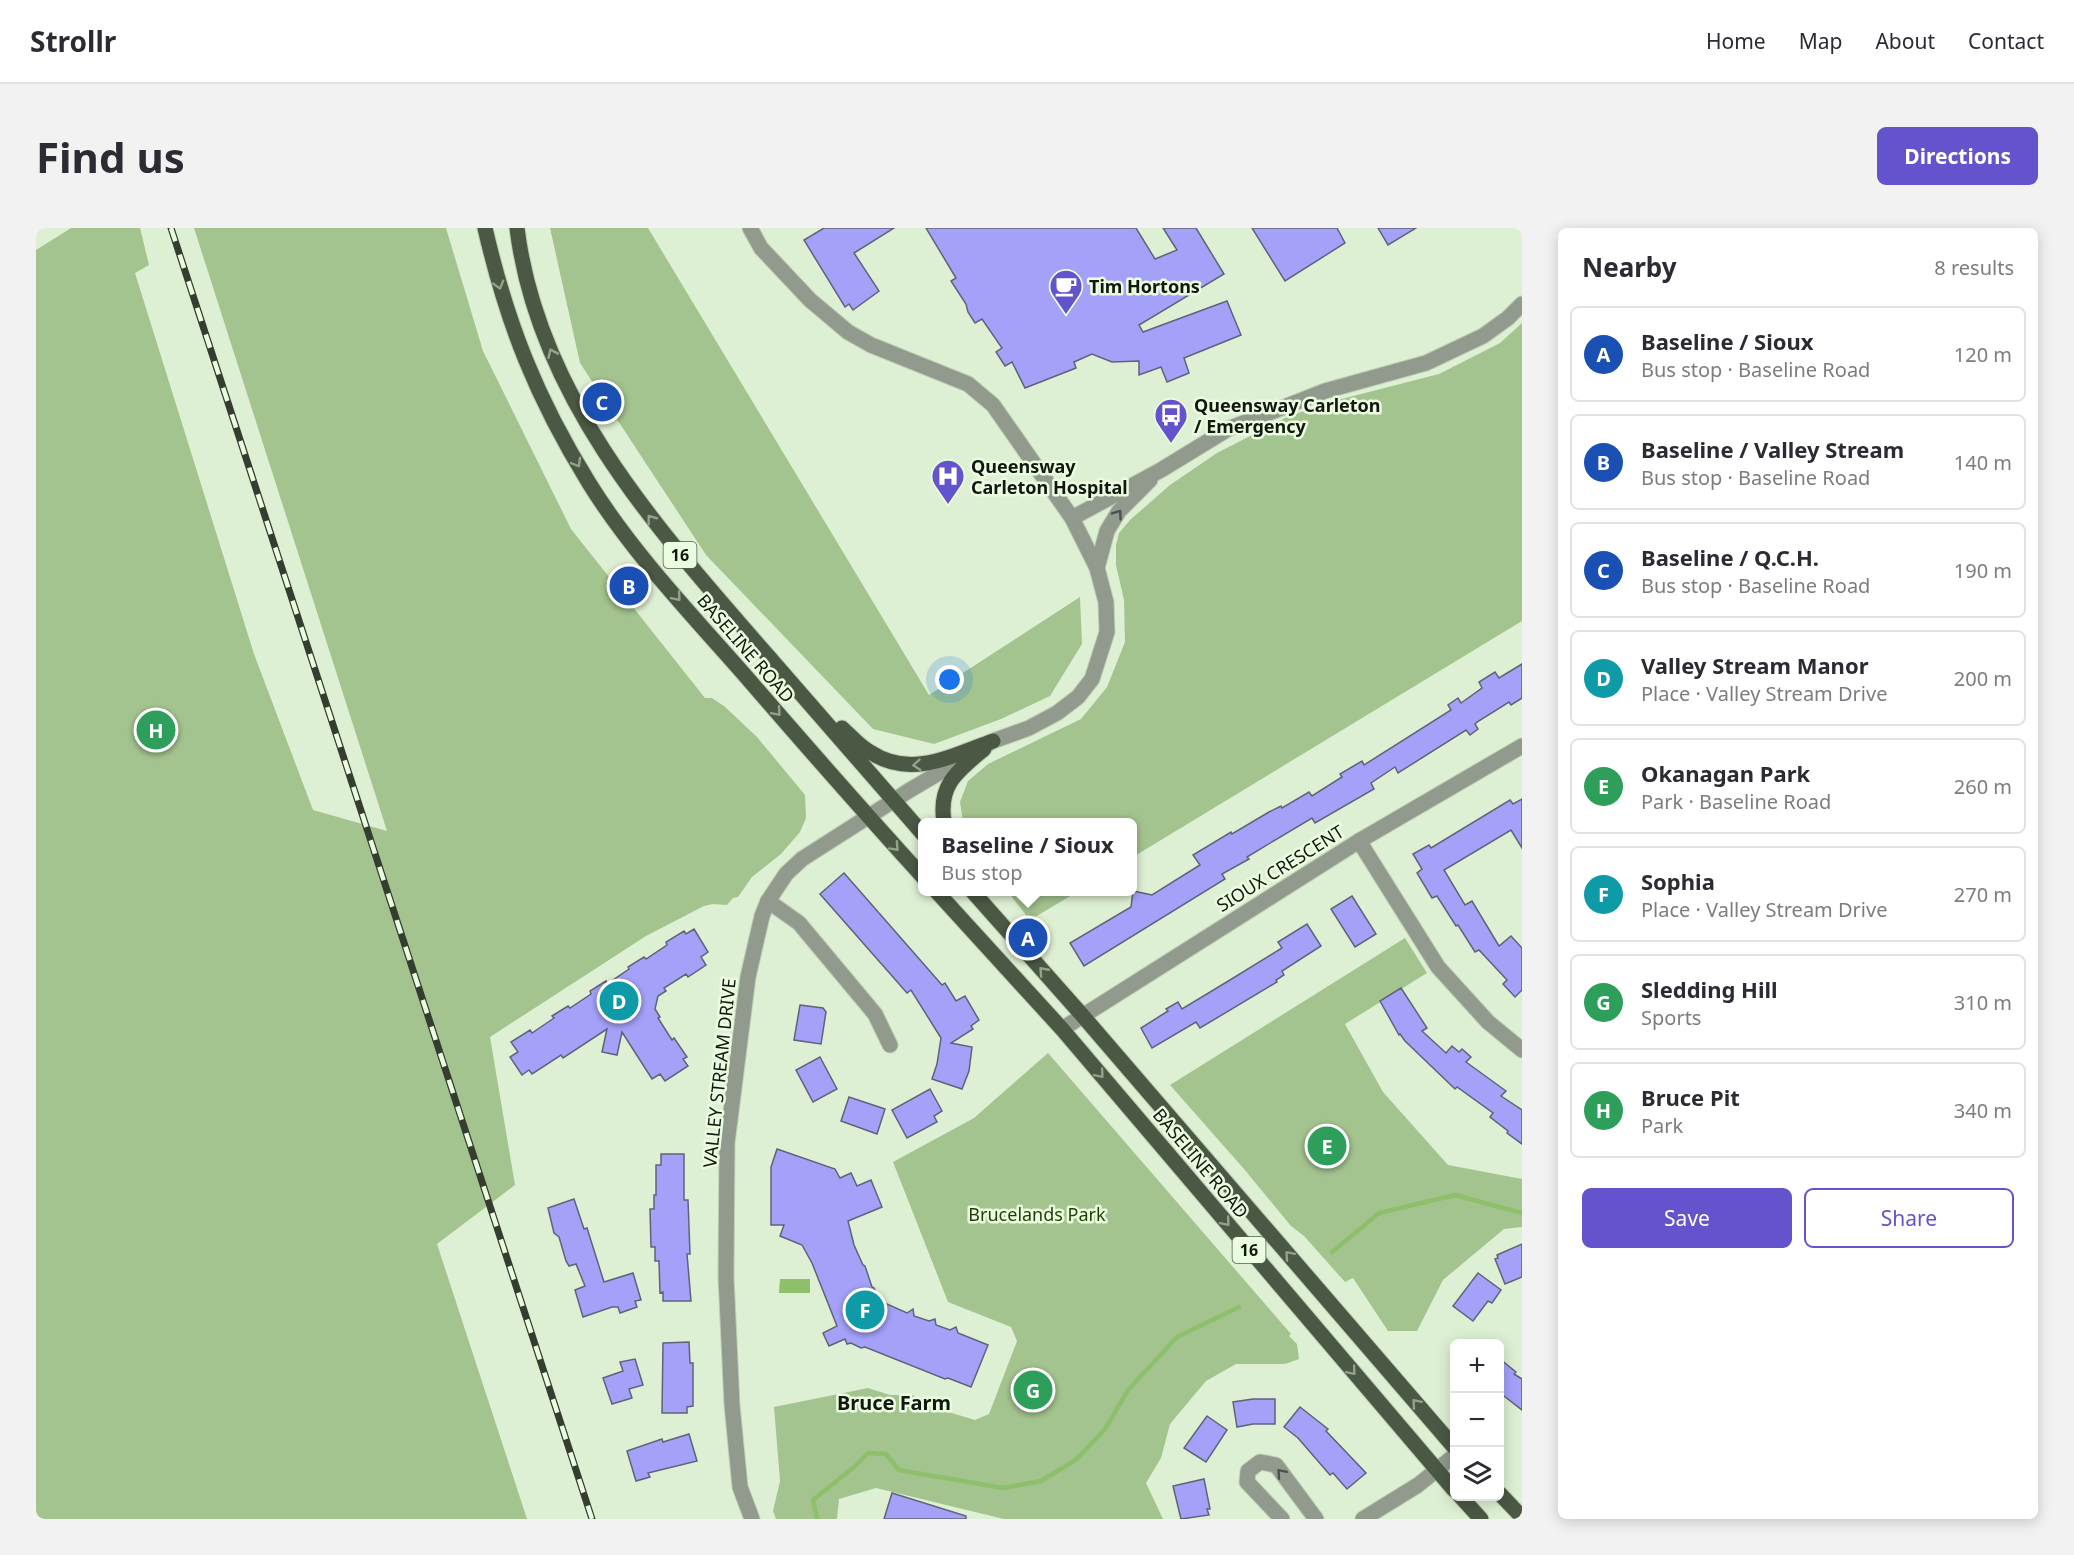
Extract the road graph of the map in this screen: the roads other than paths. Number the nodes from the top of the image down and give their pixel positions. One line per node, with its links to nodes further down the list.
1 (485, 228): 12 (main road, BASELINE ROAD / 16, one-way to 12)
2 (517, 228): 8 (main road, BASELINE ROAD / 16, one-way to 2)
3 (750, 228): 6 (street, VALLEY STREAM DRIVE)
4 (1522, 304): 5 (street)
5 (1161, 470): 6 (street); 7 (street, one-way to 5)
6 (1072, 518): 7 (street, VALLEY STREAM DRIVE)
7 (1097, 568): 9 (street, VALLEY STREAM DRIVE)
8 (799, 690): 9 (main road, one-way to 8); 11 (main road, BASELINE ROAD / 16)
9 (993, 741): 11 (street, VALLEY STREAM DRIVE); 13 (main road)
10 (1522, 746): 15 (street, SIOUX CRESCENT)
11 (893, 800): 12 (street, VALLEY STREAM DRIVE); 14 (main road, BASELINE ROAD / 16)
12 (868, 816): 16 (main road, BASELINE ROAD / 16, one-way to 16); 20 (street, VALLEY STREAM DRIVE)
13 (944, 818)
14 (918, 828)
15 (1359, 841): 22 (street, SIOUX CRESCENT); 25 (street)
16 (918, 871)
17 (942, 896): 23 (main road, BASELINE ROAD / 16)
18 (977, 896): 21 (main road, BASELINE ROAD / 16)
19 (983, 896): 21 (main road)
20 (768, 901): 24 (street); 33 (street, VALLEY STREAM DRIVE)
21 (995, 916): 22 (main road, BASELINE ROAD / 16, one-way to 21)
22 (1083, 1015): 23 (street, SIOUX CRESCENT); 26 (main road, BASELINE ROAD / 16, one-way to 22)
23 (1062, 1029): 28 (main road, BASELINE ROAD / 16, one-way to 28)
24 (890, 1046)
25 (1522, 1050)
26 (1450, 1440)
27 (1450, 1460): 28 (street)
28 (1436, 1470): 29 (main road, BASELINE ROAD / 16); 36 (street)
29 (1450, 1485)
30 (1504, 1498): 32 (main road)
31 (1464, 1501): 37 (main road)
32 (1522, 1516)
33 (752, 1519)
34 (1282, 1519): 35 (street, one-way to 34)
35 (1316, 1519)
36 (1363, 1519)
37 (1481, 1519)

